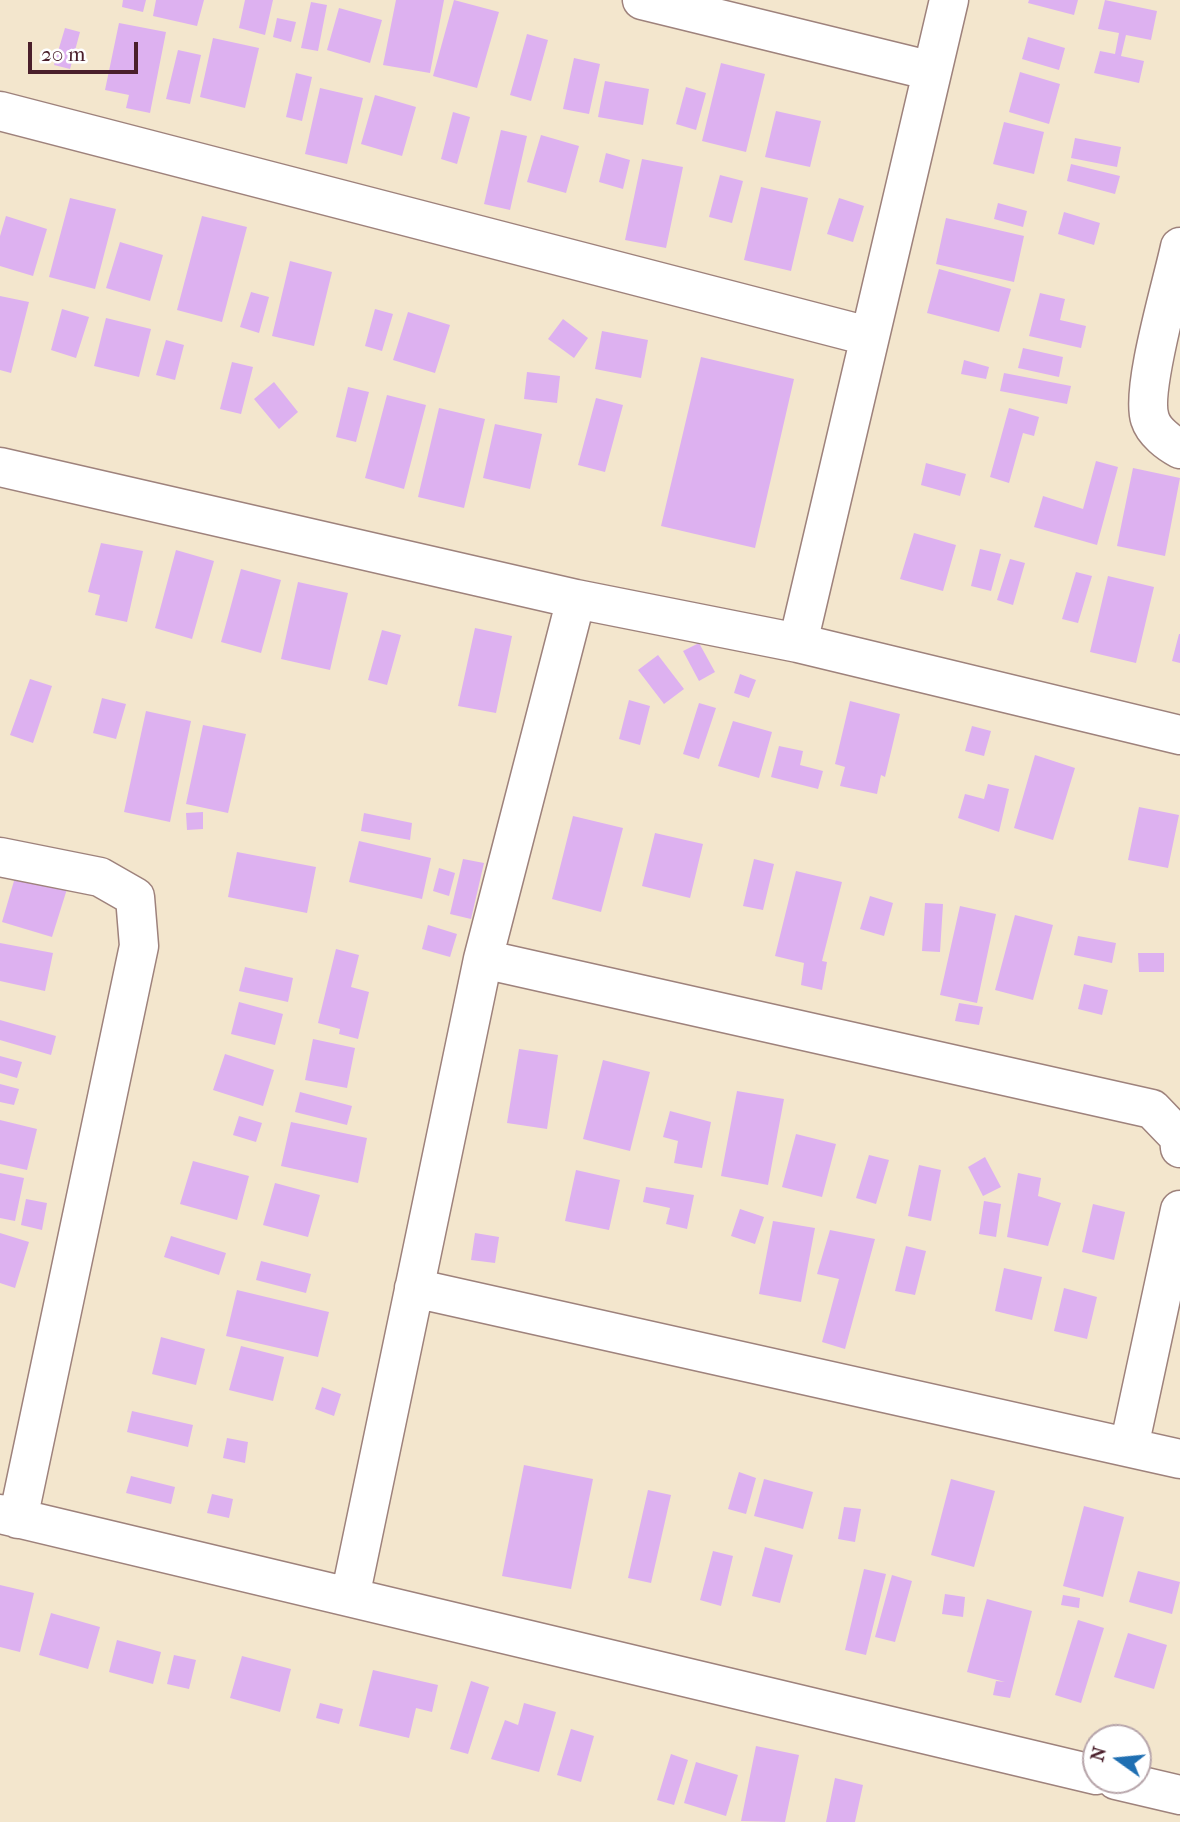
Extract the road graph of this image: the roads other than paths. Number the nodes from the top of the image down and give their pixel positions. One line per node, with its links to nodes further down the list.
1 (642, 0): 3 (street)
2 (949, 0): 3 (street)
3 (933, 71): 6 (street)
4 (0, 111): 6 (street)
5 (1180, 247): 7 (street)
6 (868, 336): 10 (street)
7 (1180, 449)
8 (0, 467): 9 (street)
9 (576, 599): 10 (street); 13 (street)
10 (798, 643): 11 (street)
11 (1180, 735)
12 (0, 857): 19 (street)
13 (482, 959): 14 (street); 16 (street)
14 (1180, 1148)
15 (1180, 1210): 17 (street)
16 (414, 1288): 17 (street); 20 (street)
17 (1129, 1447): 18 (street)
18 (1180, 1459)
19 (9, 1516): 20 (street)
20 (349, 1597): 21 (street)
21 (1082, 1772)
22 (1152, 1788): 23 (street)
23 (1180, 1795)

